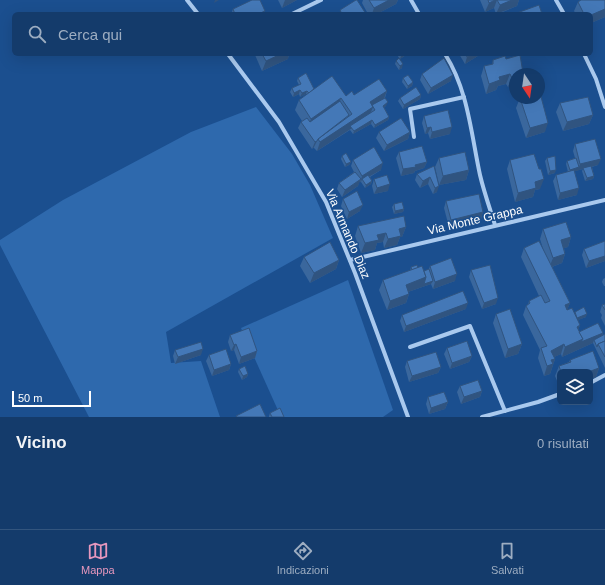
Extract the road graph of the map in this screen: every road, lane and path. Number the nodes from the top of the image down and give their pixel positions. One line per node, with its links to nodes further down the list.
1 (187, 0): 5 (street)
2 (321, 0): 6 (street)
3 (410, 0): 7 (street)
4 (556, 0): 8 (street)
5 (196, 12)
6 (296, 12)
7 (419, 12)
8 (563, 12)
9 (230, 56): 17 (street, Via Armando Diaz)
10 (446, 56): 12 (street)
11 (585, 56): 13 (street)
12 (464, 97): 14 (street); 16 (street)
13 (605, 106)
14 (414, 137)
15 (605, 200): 16 (street, Via Monte Grappa)
16 (495, 225): 17 (street, Via Monte Grappa)
17 (350, 260): 23 (street, Via Armando Diaz)
18 (410, 347): 22 (street)
19 (605, 375): 20 (street)
20 (593, 381)
21 (557, 395): 22 (street)
22 (505, 411): 24 (street)
23 (408, 417)
24 (482, 417)

